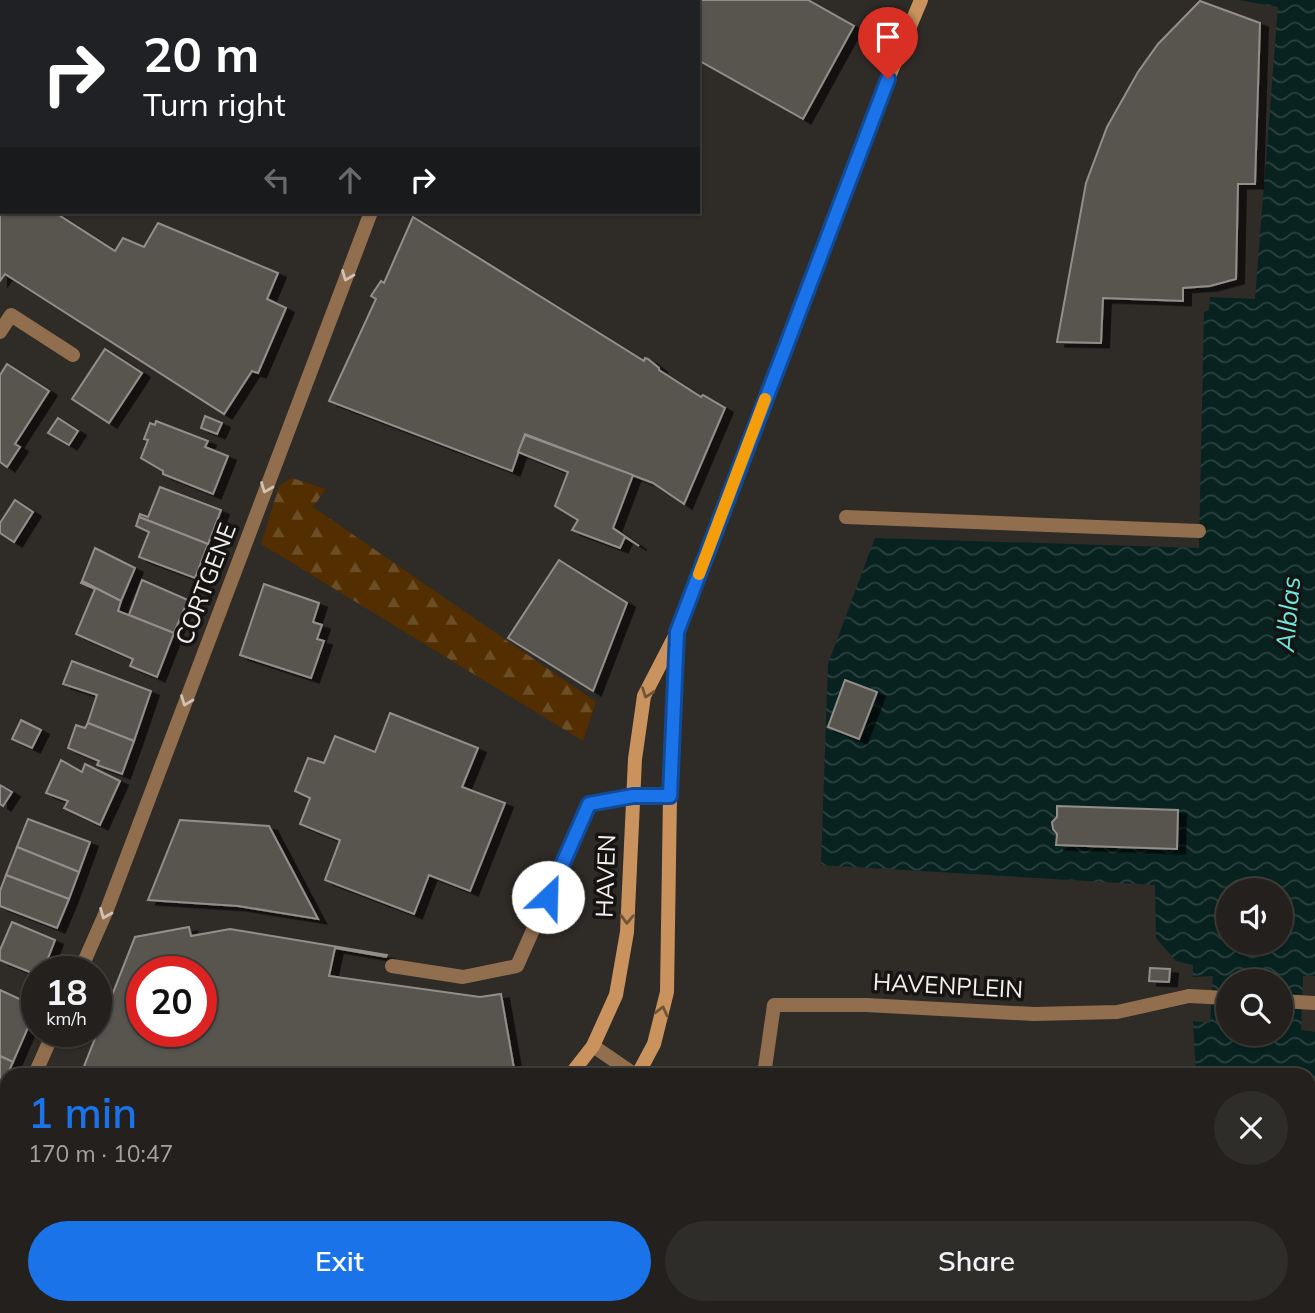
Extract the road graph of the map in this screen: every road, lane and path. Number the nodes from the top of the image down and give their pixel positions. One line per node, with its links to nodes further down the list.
1 (921, 0): 7 (street, HAVEN)
2 (370, 214): 10 (street, CORTGENE, one-way to 10)
3 (0, 332): 4 (street)
4 (73, 355)
5 (846, 517): 6 (street)
6 (1199, 531)
7 (677, 632): 8 (street, HAVEN, one-way to 8); 9 (street, HAVEN)
8 (633, 796): 9 (street); 11 (street); 15 (street, HAVEN, one-way to 15)
9 (670, 796): 20 (street, HAVEN, one-way to 9)
10 (87, 956)
11 (392, 966)
12 (1216, 997): 21 (street, HAVENPLEIN)
13 (1293, 1002): 14 (street)
14 (1315, 1003)
15 (593, 1046): 18 (street, HAVEN); 19 (street)
16 (47, 1047): 17 (street)
17 (38, 1068)
18 (575, 1068)
19 (627, 1068)
20 (640, 1068)
21 (765, 1068)

